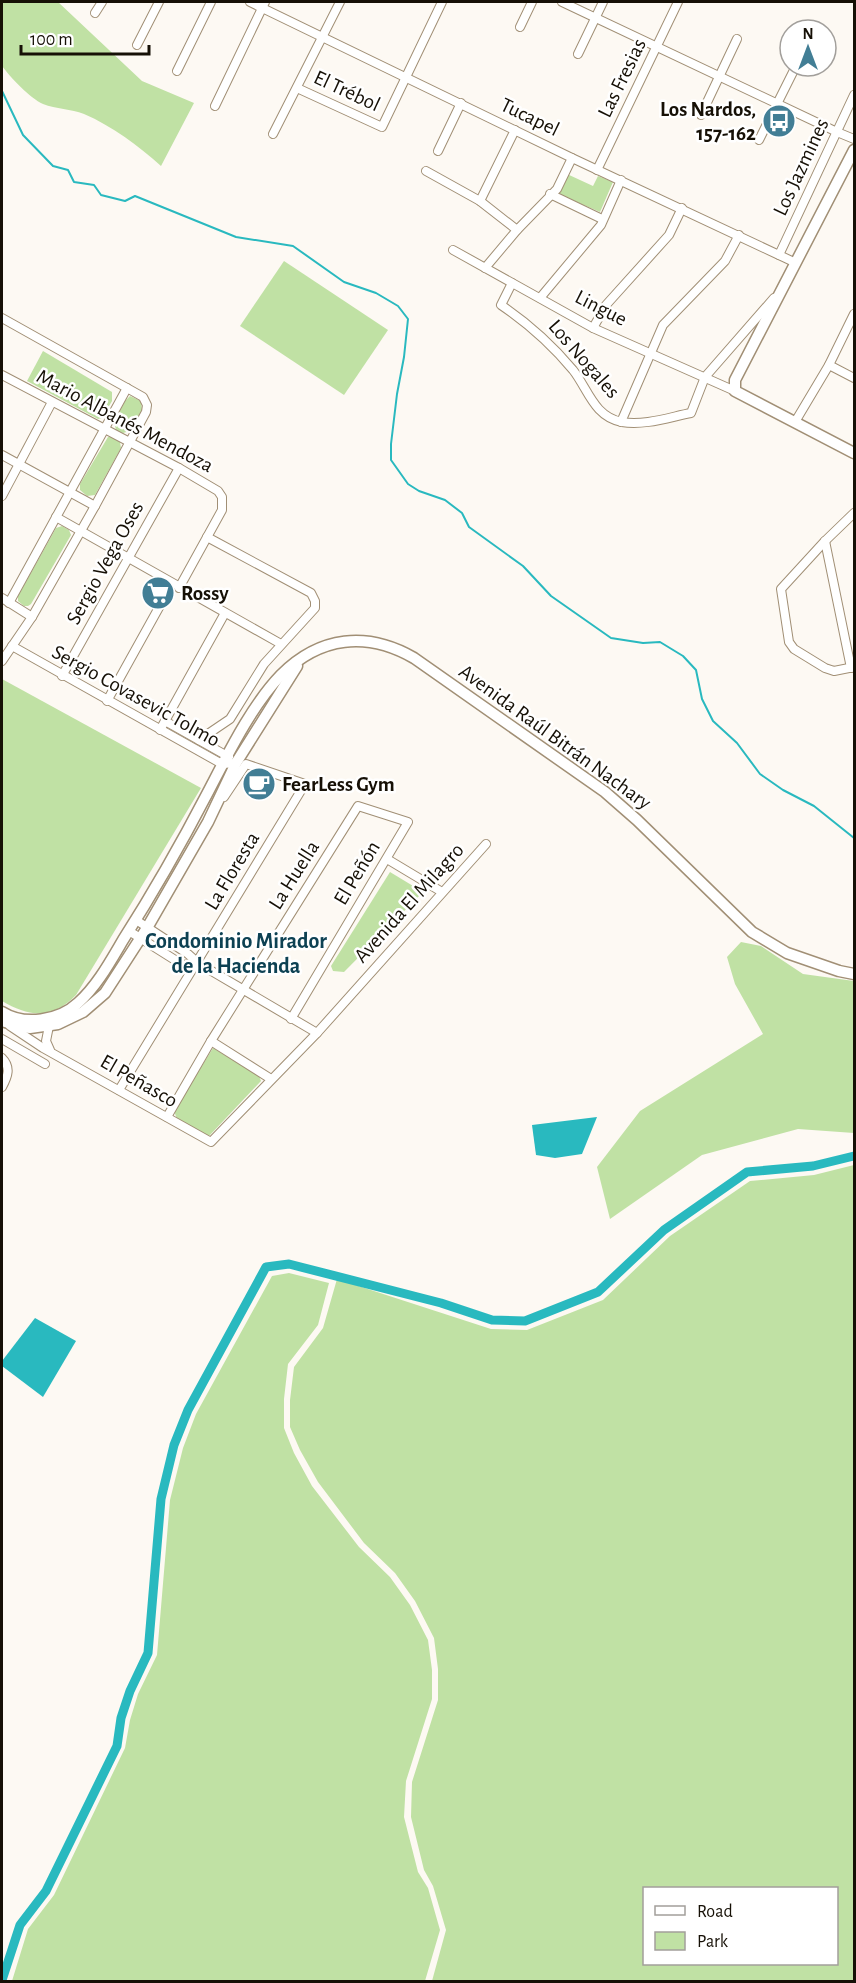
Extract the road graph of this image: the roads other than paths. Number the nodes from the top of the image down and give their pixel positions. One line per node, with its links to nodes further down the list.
1 (102, 2): 12 (street)
2 (159, 2): 17 (street)
3 (211, 2): 20 (street)
4 (250, 2): 11 (street, Tucapel)
5 (340, 2): 15 (street)
6 (442, 2): 21 (street)
7 (532, 2): 14 (street)
8 (562, 2): 13 (street)
9 (603, 2): 13 (street)
10 (678, 2): 18 (street, Las Fresias)
11 (264, 4): 15 (street, Tucapel); 28 (street)
12 (95, 13)
13 (595, 17): 18 (street); 19 (street)
14 (520, 27)
15 (323, 36): 21 (street, Tucapel); 24 (street)
16 (737, 39): 22 (street)
17 (137, 45)
18 (657, 46): 22 (street); 38 (street, Las Fresias)
19 (578, 54)
20 (177, 71)
21 (406, 76): 24 (street, El Trébol); 26 (street, Tucapel)
22 (719, 76): 27 (street); 29 (street)
23 (790, 78): 27 (street)
24 (297, 88): 32 (street)
25 (855, 95): 31 (street, Los Jazmines)
26 (461, 103): 30 (street, Tucapel); 36 (street)
27 (777, 104): 31 (street); 34 (street)
28 (215, 106)
29 (701, 115)
30 (515, 130): 37 (street, Tucapel); 42 (street)
31 (837, 132): 33 (street); 48 (street, Los Jazmines)
32 (273, 134)
33 (855, 139)
34 (759, 140)
35 (855, 150): 49 (main road, Los Nogales)
36 (438, 151)
37 (572, 158): 38 (street, Tucapel); 41 (street)
38 (597, 170): 40 (street, Tucapel)
39 (426, 171): 42 (street)
40 (621, 180): 43 (street, Tucapel); 44 (street)
41 (550, 194): 44 (street); 45 (street)
42 (480, 201): 45 (street)
43 (682, 208): 46 (street, Tucapel); 56 (street)
44 (602, 219): 53 (street)
45 (517, 230): 50 (street)
46 (739, 236): 48 (street, Tucapel); 57 (street)
47 (453, 250): 50 (street, Lingue)
48 (779, 255): 49 (street, Tucapel)
49 (796, 263): 52 (main road, Los Nogales)
50 (485, 268): 51 (street, Lingue)
51 (512, 283): 53 (street, Lingue); 65 (street, Los Nogales)
52 (783, 288): 60 (street, Los Nogales); 63 (main road, Los Nogales)
53 (540, 298): 56 (street, Lingue)
54 (854, 315): 58 (street)
55 (2, 318): 62 (street)
56 (593, 328): 57 (street, Lingue)
57 (652, 353): 60 (street, Lingue); 65 (street)
58 (829, 365): 61 (street); 66 (street)
59 (2, 376): 64 (street, Mario Albanés Mendoza)
60 (705, 377): 63 (street, Lingue); 65 (street, Los Nogales)
61 (855, 378)
62 (127, 388): 67 (street); 68 (street)
63 (735, 388): 66 (main road, Lingue)
64 (52, 402): 67 (street, Mario Albanés Mendoza); 71 (street)
65 (621, 422)
66 (795, 422): 69 (main road, Lingue)
67 (104, 429): 68 (street, Mario Albanés Mendoza); 73 (street)
68 (129, 442): 72 (street, Mario Albanés Mendoza); 75 (street)
69 (855, 453)
70 (2, 455): 71 (street)
71 (19, 465): 73 (street); 74 (street)
72 (179, 468): 79 (street, Mario Albanés Mendoza); 81 (street, Sergio Vega Oses)
73 (70, 493): 75 (street); 77 (street)
74 (2, 496)
75 (95, 507): 78 (street)
76 (855, 513): 80 (street)
77 (56, 518): 78 (street); 83 (street)
78 (80, 533): 81 (street); 85 (street)
79 (207, 537): 82 (street, Mario Albanés Mendoza); 86 (street)
80 (825, 542): 90 (street); 90 (street)
81 (128, 559): 82 (street); 91 (street, Sergio Vega Oses)
82 (176, 586): 84 (street); 92 (street, Mario Albanés Mendoza)
83 (5, 601): 85 (street)
84 (225, 613): 86 (street); 93 (street)
85 (32, 617): 87 (street)
86 (281, 644): 95 (street)
87 (12, 646): 89 (street); 91 (street, Sergio Covasevic Tolmo)
88 (302, 658): 96 (main road, Avenida Raúl Bitrán Nachary); 97 (main road); 107 (main road, Avenida Raúl Bitrán Nachary)
89 (2, 661)
90 (853, 667)
91 (62, 676): 92 (street, Sergio Covasevic Tolmo)
92 (107, 700): 94 (street, Sergio Covasevic Tolmo)
93 (165, 721): 94 (street); 95 (street, Sergio Covasevic Tolmo)
94 (160, 730): 96 (street, Sergio Covasevic Tolmo)
95 (200, 740): 96 (street, Sergio Covasevic Tolmo)
96 (224, 760): 97 (street, Sergio Covasevic Tolmo); 102 (main road, Avenida Raúl Bitrán Nachary)
97 (241, 763): 103 (main road); 106 (street, La Floresta)
98 (358, 806): 100 (street, El Peñón); 108 (street, La Huella)
99 (486, 844): 101 (street, Avenida El Milagro)
100 (387, 859): 101 (street); 110 (street, El Peñón)
101 (442, 892): 112 (street, Avenida El Milagro)
102 (136, 920): 103 (street); 104 (main road, Avenida Raúl Bitrán Nachary)
103 (147, 928): 105 (main road); 106 (street)
104 (129, 931): 105 (street); 109 (main road, Avenida Raúl Bitrán Nachary)
105 (140, 938): 106 (street); 111 (main road)
106 (198, 963): 108 (street); 120 (street, La Floresta)
107 (855, 974)
108 (242, 990): 110 (street); 114 (street, La Huella)
109 (3, 1019): 111 (main road); 115 (street, El Peñasco)
110 (291, 1019): 112 (street)
111 (49, 1026): 115 (street)
112 (317, 1033): 118 (street, Avenida El Milagro)
113 (2, 1039): 117 (street)
114 (211, 1041): 118 (street); 121 (street, La Huella)
115 (50, 1050): 120 (street, El Peñasco)
116 (2, 1058): 119 (street)
117 (45, 1064)
118 (271, 1079): 122 (street, Avenida El Milagro)
119 (2, 1087)
120 (119, 1090): 121 (street, El Peñasco)
121 (167, 1117): 122 (street, El Peñasco)
122 (211, 1142)

